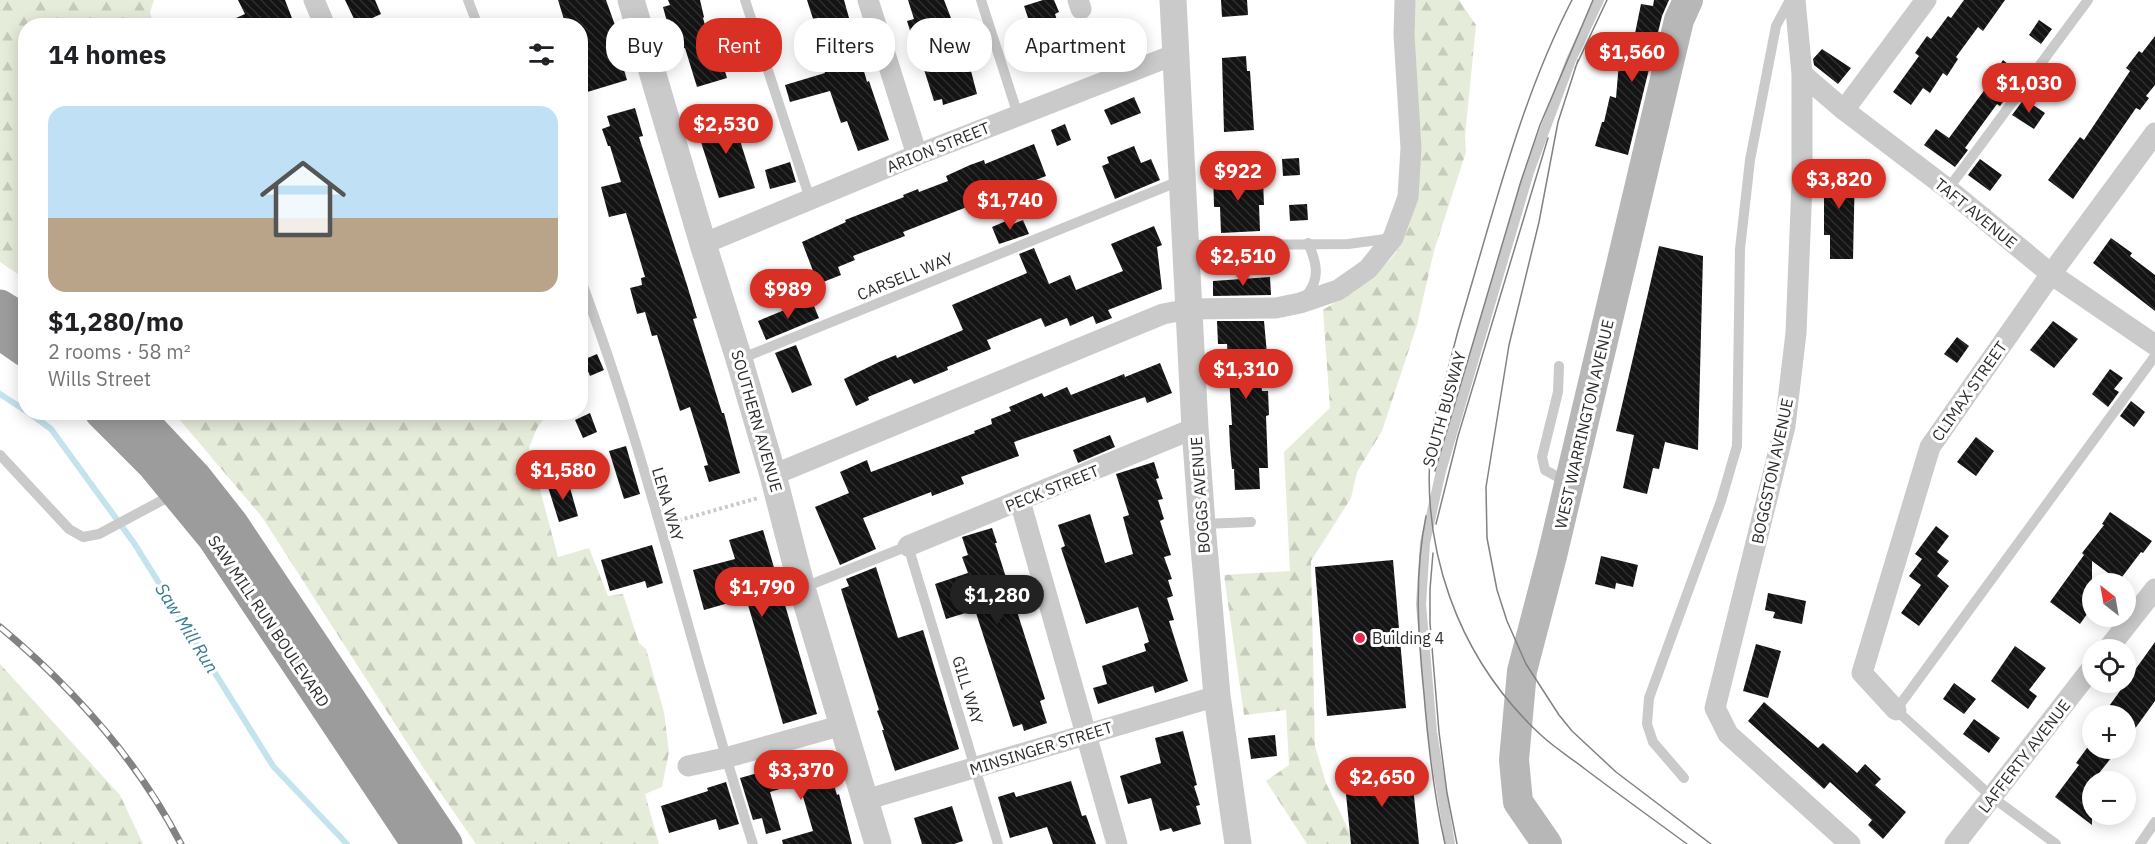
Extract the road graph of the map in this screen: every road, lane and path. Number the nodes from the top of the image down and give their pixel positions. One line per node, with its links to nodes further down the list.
1 (314, 0): 15 (street)
2 (468, 0): 16 (lane)
3 (631, 0): 28 (street, SOUTHERN AVENUE)
4 (745, 0): 25 (lane)
5 (868, 0): 22 (street)
6 (981, 0): 20 (lane)
7 (1173, 0): 17 (street, BOGGS AVENUE)
8 (1405, 0): 26 (street)
9 (1599, 0): 76 (lane, SOUTH BUSWAY)
10 (1688, 0): 47 (main road, WEST WARRINGTON AVENUE)
11 (1790, 0): 65 (lane)
12 (1795, 0): 18 (street, BOGGSTON AVENUE)
13 (1926, 0): 19 (street)
14 (2088, 0): 24 (lane)
15 (322, 18)
16 (475, 18)
17 (1176, 54): 20 (street, ARION STREET); 23 (street, BOGGS AVENUE)
18 (1802, 74): 19 (street, TAFT AVENUE); 78 (street, BOGGSTON AVENUE)
19 (1844, 110): 24 (street, TAFT AVENUE)
20 (1018, 115): 22 (street, ARION STREET)
21 (2155, 133): 30 (street, CLIMAX STREET)
22 (917, 154): 25 (street, ARION STREET)
23 (1182, 180): 29 (street, BOGGS AVENUE); 40 (lane, CARSELL WAY)
24 (1948, 189): 30 (street, TAFT AVENUE)
25 (810, 199): 28 (street, ARION STREET)
26 (1393, 238): 27 (lane); 32 (street)
27 (1308, 243): 29 (lane); 32 (lane)
28 (703, 244): 40 (street, SOUTHERN AVENUE)
29 (1186, 246): 34 (street, BOGGS AVENUE)
30 (2051, 273): 38 (street, TAFT AVENUE); 59 (street, CLIMAX STREET)
31 (588, 298): 52 (lane, LENA WAY)
32 (1300, 303): 34 (street)
33 (0, 306): 35 (highway)
34 (1190, 309): 44 (street, BOGGS AVENUE); 46 (street)
35 (18, 317)
36 (0, 333): 37 (highway)
37 (18, 345)
38 (2155, 345)
39 (2155, 356): 59 (lane)
40 (739, 359): 46 (street, SOUTHERN AVENUE)
41 (1559, 366): 47 (lane)
42 (109, 420): 48 (highway, SAW MILL RUN BOULEVARD)
43 (142, 420): 70 (highway, SAW MILL RUN BOULEVARD)
44 (1195, 428): 49 (street, PECK STREET); 51 (street, BOGGS AVENUE)
45 (0, 455): 48 (lane)
46 (773, 475): 52 (path); 54 (street, SOUTHERN AVENUE)
47 (1570, 483): 77 (main road, WEST WARRINGTON AVENUE)
48 (177, 492): 69 (highway, SAW MILL RUN BOULEVARD)
49 (1020, 501): 53 (street, PECK STREET); 61 (street)
50 (1251, 522): 51 (lane)
51 (1202, 524): 58 (street, BOGGS AVENUE)
52 (659, 526): 62 (lane, LENA WAY)
53 (908, 546): 54 (lane); 64 (lane, GILL WAY)
54 (802, 588): 60 (street, SOUTHERN AVENUE)
55 (2155, 589): 56 (street)
56 (2116, 639)
57 (2082, 681): 66 (street, LAFFERTY AVENUE)
58 (1217, 696): 61 (street, MINSINGER STREET); 75 (street, BOGGS AVENUE)
59 (1896, 710): 66 (lane)
60 (843, 725): 62 (street); 67 (street, SOUTHERN AVENUE)
61 (1085, 734): 64 (street, MINSINGER STREET); 74 (street)
62 (725, 758): 63 (street); 71 (lane, LENA WAY)
63 (688, 766)
64 (976, 767): 67 (street, MINSINGER STREET); 73 (lane, GILL WAY)
65 (1684, 778)
66 (1992, 797): 79 (street, LAFFERTY AVENUE); 80 (lane)
67 (865, 800): 72 (street, SOUTHERN AVENUE)
68 (2155, 822): 81 (lane)
69 (418, 844)
70 (446, 844)
71 (753, 844)
72 (879, 844)
73 (998, 844)
74 (1117, 844)
75 (1238, 844)
76 (1450, 844)
77 (1547, 844)
78 (1850, 844)
79 (1955, 844)
80 (2056, 844)
81 (2140, 844)

